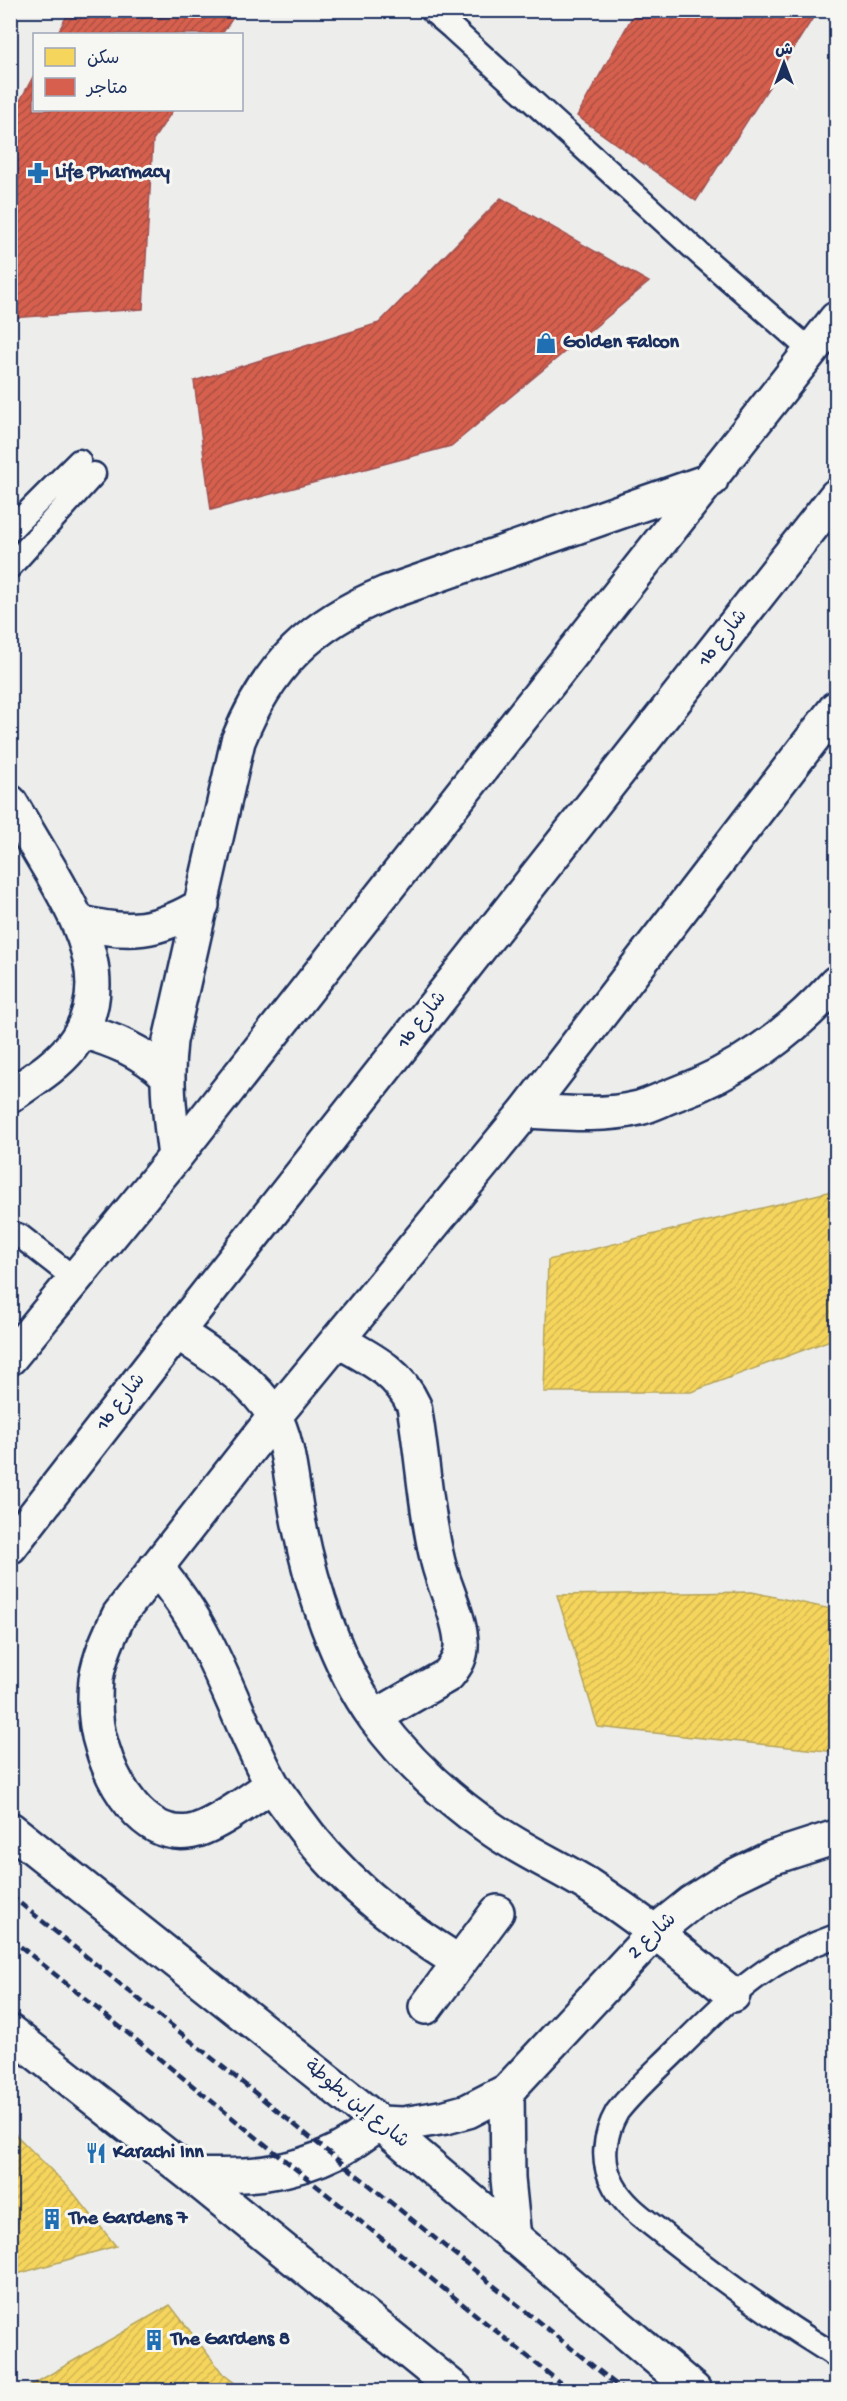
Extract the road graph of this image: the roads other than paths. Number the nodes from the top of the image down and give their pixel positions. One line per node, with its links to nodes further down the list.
1 (431, 10): 3 (lane)
2 (837, 319): 3 (street)
3 (811, 351): 4 (street)
4 (711, 480): 10 (street); 17 (street)
5 (837, 496): 20 (street, 1b شارع)
6 (10, 530): 7 (lane)
7 (10, 567)
8 (837, 708): 16 (street)
9 (10, 802): 11 (street)
10 (202, 905): 11 (street); 14 (street)
11 (79, 922): 13 (street)
12 (837, 983): 16 (street)
13 (82, 1031): 14 (street); 15 (street)
14 (166, 1074): 17 (street)
15 (10, 1096)
16 (526, 1111): 21 (street)
17 (175, 1157): 19 (street)
18 (10, 1232): 19 (lane)
19 (75, 1279): 22 (street)
20 (177, 1332): 23 (street); 24 (street, 1b شارع)
21 (339, 1341): 23 (street); 26 (street)
22 (10, 1358)
23 (275, 1416): 25 (street); 26 (street)
24 (10, 1547)
25 (156, 1567): 27 (street); 27 (street)
26 (375, 1717): 31 (street)
27 (272, 1785): 33 (street)
28 (10, 1829): 38 (street, شارع إبن بطوطة)
29 (837, 1837): 31 (street, شارع 2)
30 (497, 1912): 33 (street)
31 (656, 1931): 34 (street); 37 (street, شارع 2)
32 (837, 1936): 34 (lane)
33 (459, 1962): 35 (street)
34 (733, 1995): 41 (lane)
35 (426, 2007)
36 (10, 2032): 39 (street)
37 (507, 2091): 38 (street, شارع 2); 40 (street)
38 (380, 2123): 39 (street); 40 (street, شارع إبن بطوطة)
39 (191, 2175): 42 (street)
40 (514, 2238): 43 (street, شارع إبن بطوطة)
41 (837, 2356)
42 (456, 2391)
43 (694, 2391)

